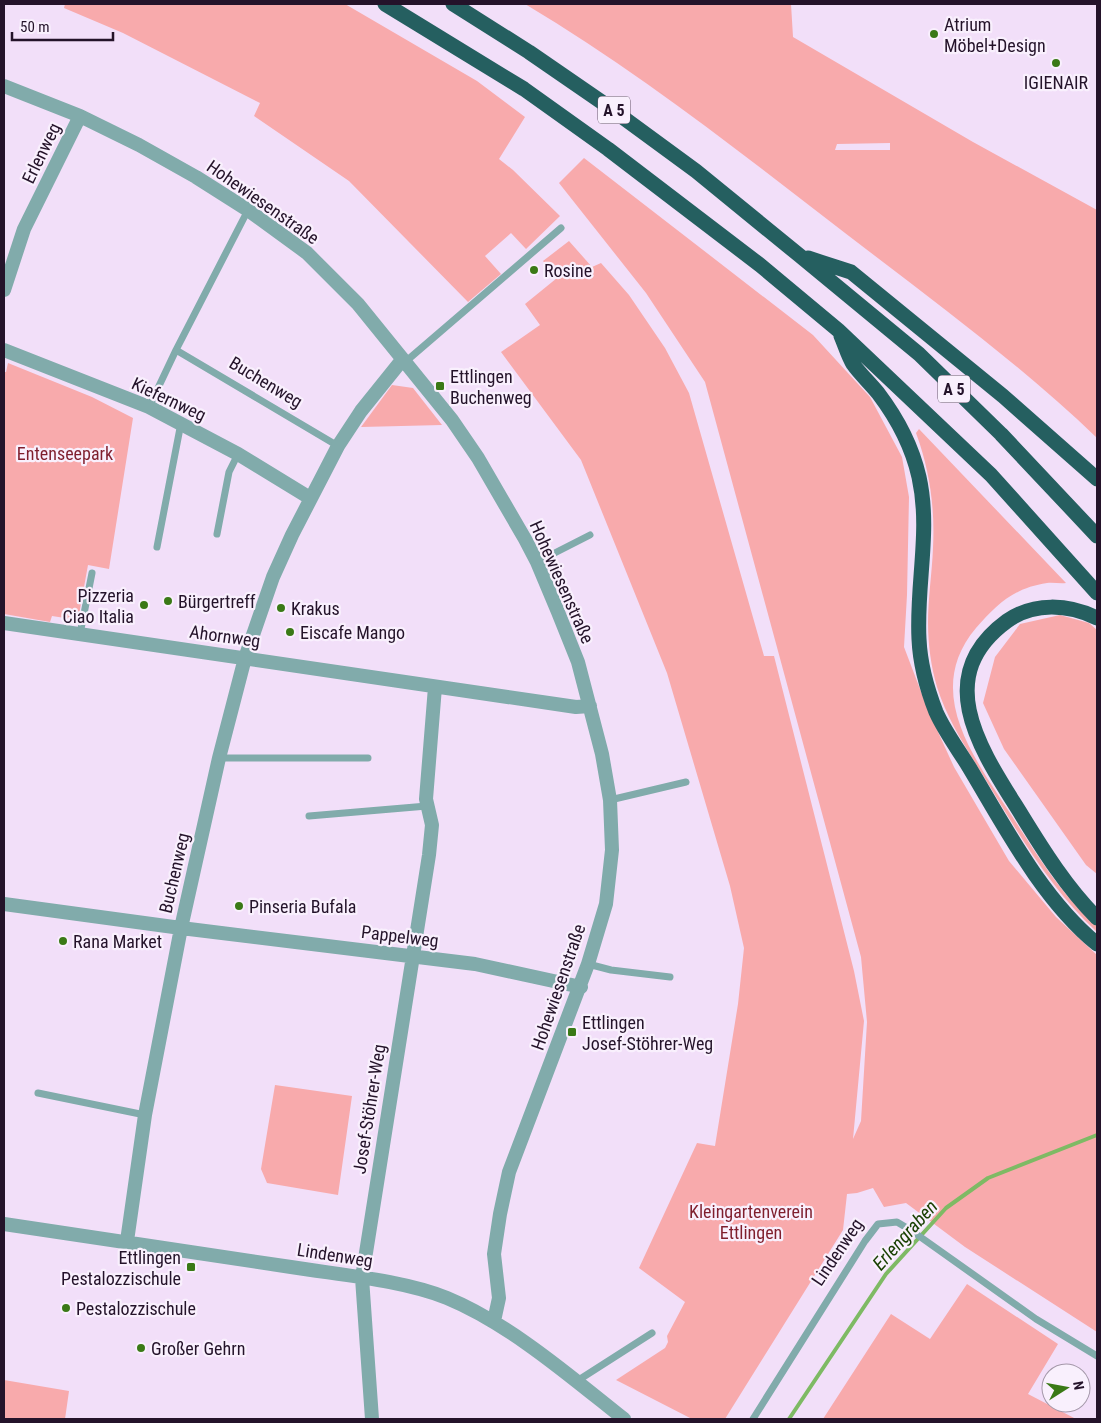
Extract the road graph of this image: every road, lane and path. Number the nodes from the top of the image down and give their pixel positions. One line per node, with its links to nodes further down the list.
1 (385, 4): 9 (highway, A 5)
2 (453, 4): 7 (highway, A 5)
3 (4, 86): 4 (street, Hohewiesenstraße)
4 (80, 116): 5 (street, Hohewiesenstraße); 8 (street, Erlenweg)
5 (248, 210): 11 (lane); 12 (street, Hohewiesenstraße)
6 (561, 228): 12 (lane)
7 (799, 255): 17 (highway, A 5); 21 (highway, A 5)
8 (4, 290)
9 (838, 330): 25 (highway, A 5); 43 (highway)
10 (4, 350): 13 (street, Kiefernweg)
11 (176, 350): 13 (lane); 15 (lane, Buchenweg)
12 (403, 362): 15 (street, Buchenweg); 23 (street, Hohewiesenstraße)
13 (150, 407): 14 (street, Kiefernweg)
14 (181, 424): 16 (street, Kiefernweg); 22 (lane)
15 (338, 446): 18 (street, Buchenweg)
16 (238, 454): 18 (street, Kiefernweg); 19 (lane)
17 (1097, 479)
18 (310, 498): 29 (street, Buchenweg)
19 (217, 534)
20 (590, 535): 23 (lane)
21 (1097, 536)
22 (157, 547)
23 (537, 562): 31 (street, Hohewiesenstraße)
24 (92, 573): 28 (lane)
25 (1097, 593)
26 (1097, 618): 38 (highway)
27 (4, 623): 28 (street, Ahornweg)
28 (80, 634): 29 (street, Ahornweg)
29 (245, 658): 30 (street, Ahornweg); 32 (street, Buchenweg)
30 (435, 687): 31 (street, Ahornweg); 36 (street, Josef-Stöhrer-Weg)
31 (590, 706): 35 (street, Hohewiesenstraße)
32 (219, 758): 33 (lane); 42 (street, Buchenweg)
33 (368, 758)
34 (686, 782): 35 (lane)
35 (610, 800): 45 (street, Hohewiesenstraße)
36 (427, 806): 37 (lane); 44 (street, Josef-Stöhrer-Weg)
37 (309, 816)
38 (1065, 880): 40 (highway); 41 (highway)
39 (4, 904): 42 (street, Pappelweg)
40 (1097, 906)
41 (1097, 918)
42 (181, 928): 44 (street, Pappelweg); 49 (street, Buchenweg)
43 (1097, 944)
44 (413, 956): 47 (street, Pappelweg); 52 (street, Josef-Stöhrer-Weg)
45 (588, 964): 46 (lane); 47 (street, Hohewiesenstraße)
46 (670, 977)
47 (581, 987): 53 (street, Hohewiesenstraße)
48 (38, 1093): 49 (lane)
49 (145, 1115): 51 (street, Buchenweg)
50 (4, 1224): 51 (street, Lindenweg)
51 (127, 1242): 52 (street, Lindenweg)
52 (362, 1278): 53 (street, Lindenweg); 57 (street, Josef-Stöhrer-Weg)
53 (494, 1321): 56 (street, Lindenweg)
54 (652, 1333): 56 (lane)
55 (1097, 1356): 59 (lane, Lindenweg)
56 (577, 1381): 58 (street, Lindenweg)
57 (372, 1419)
58 (624, 1419)
59 (753, 1419)

